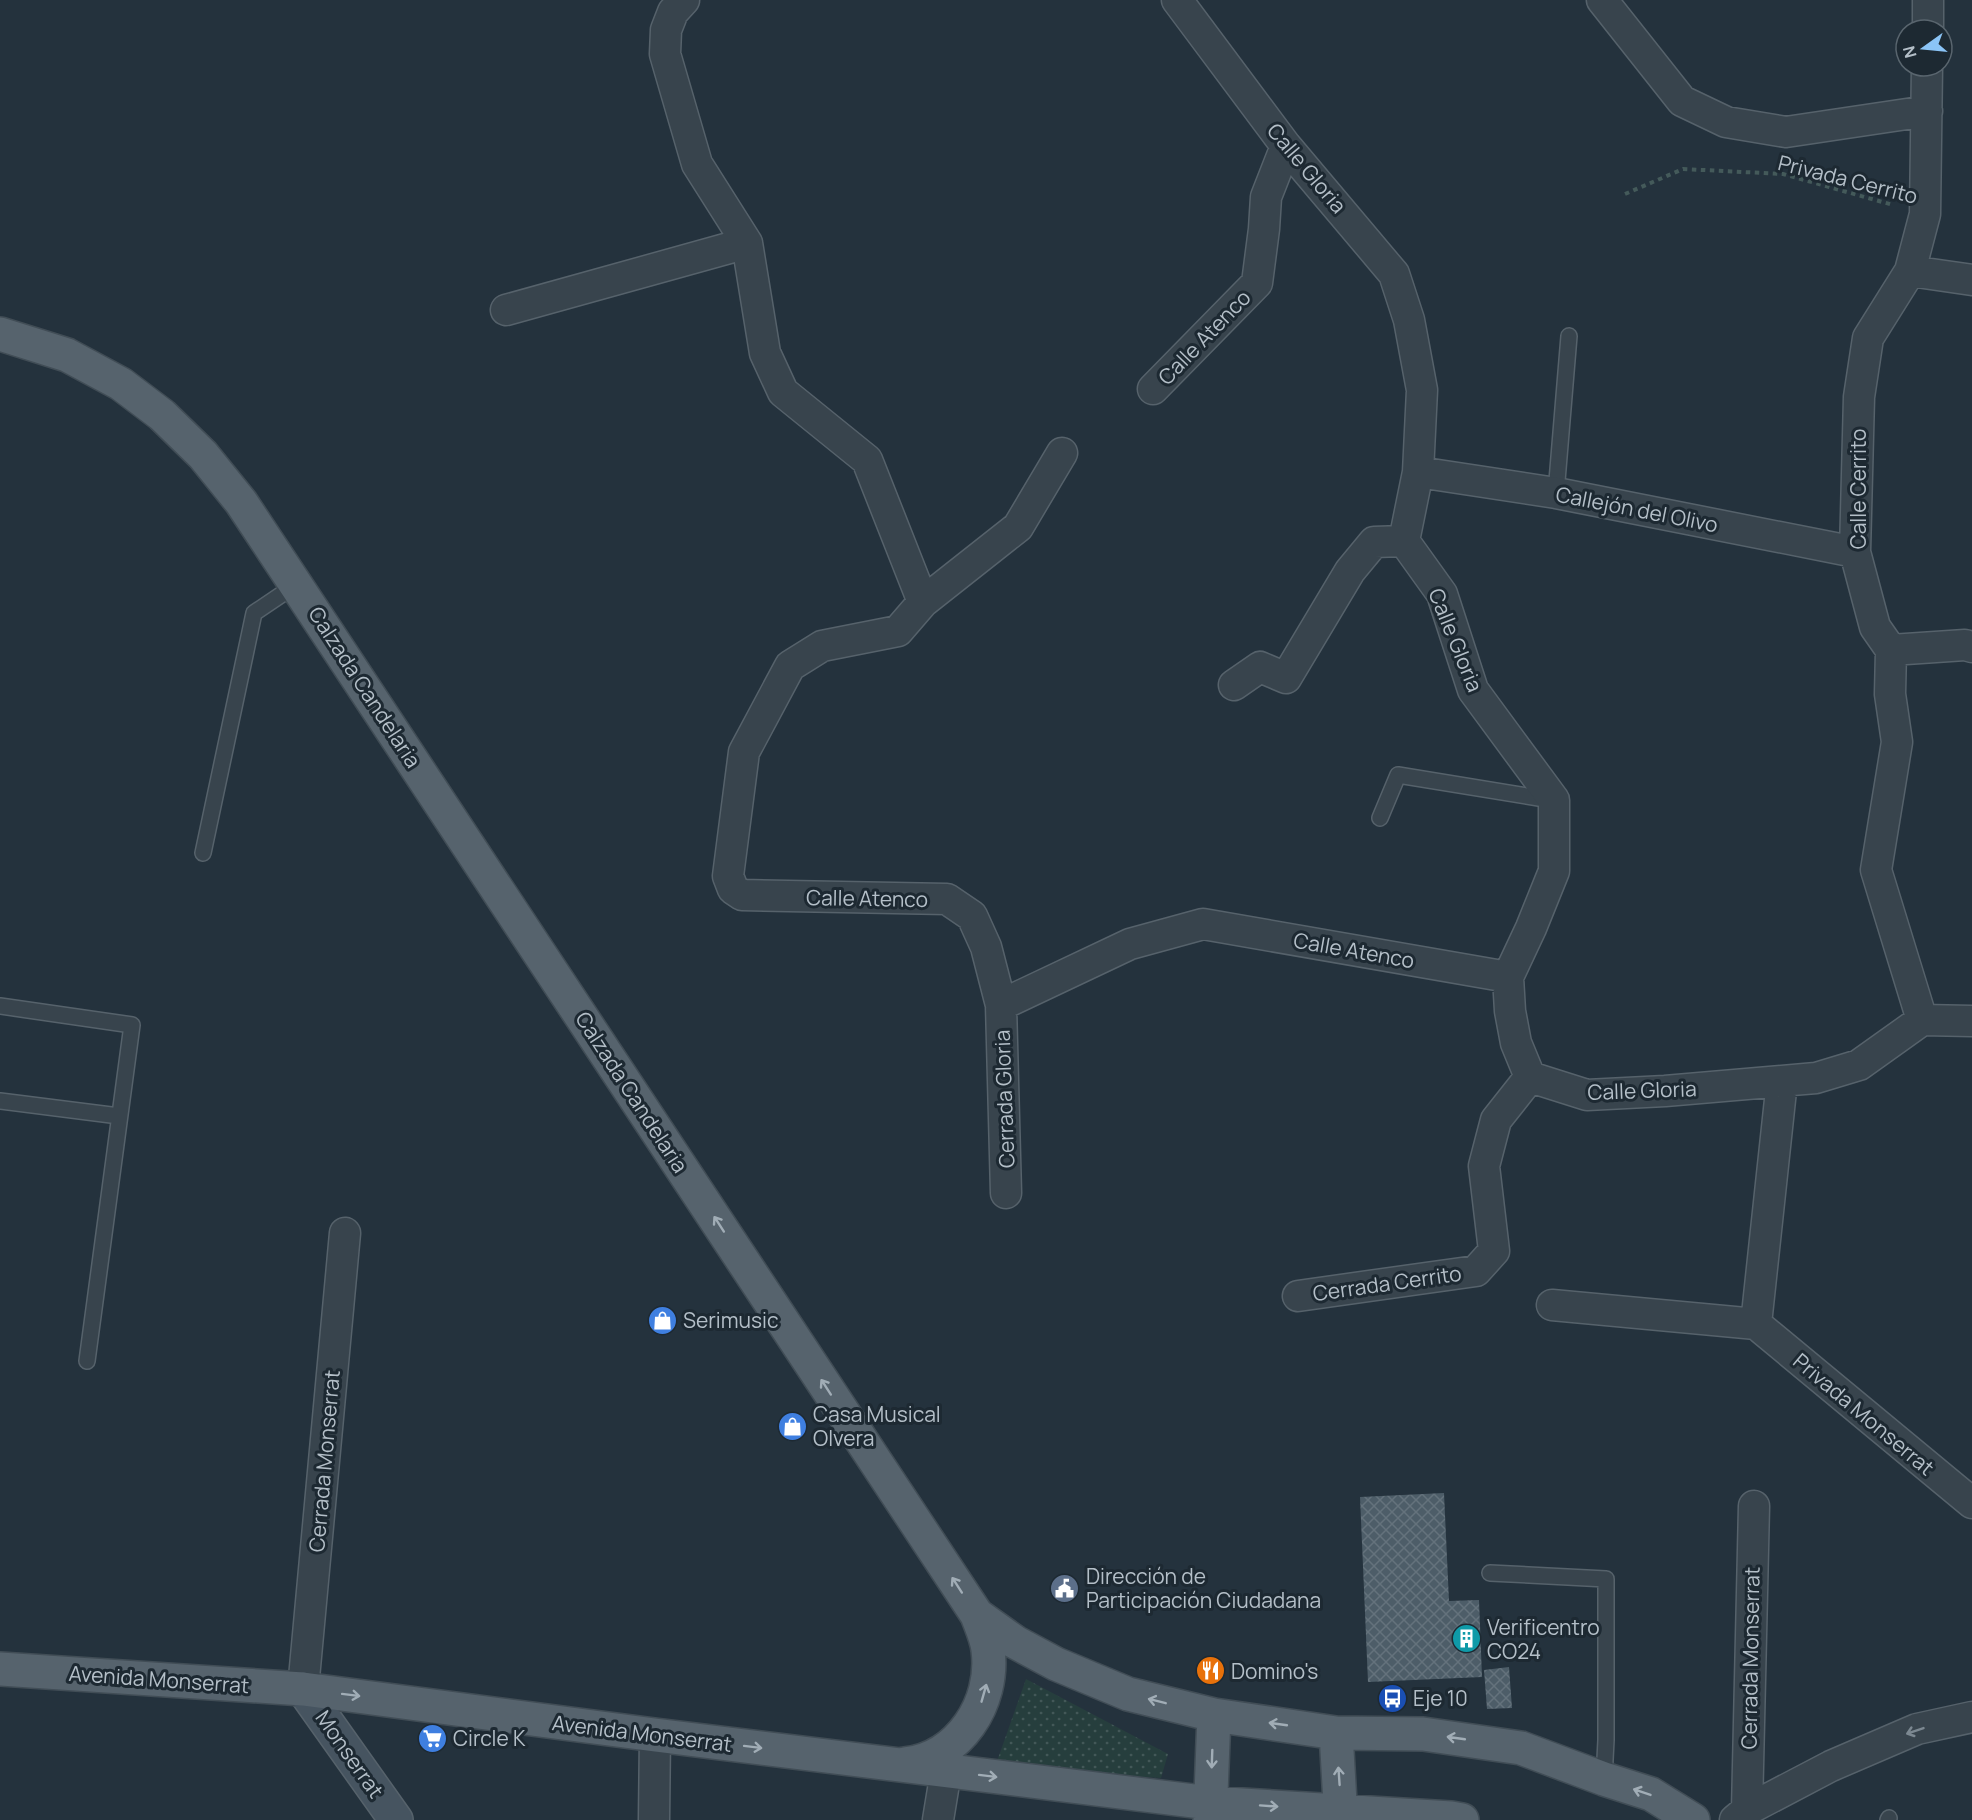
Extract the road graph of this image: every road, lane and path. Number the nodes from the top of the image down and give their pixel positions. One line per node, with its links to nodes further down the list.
1 (684, 0): 11 (street)
2 (1177, 0): 8 (street, Calle Gloria)
3 (1602, 0): 7 (street)
4 (1928, 0): 5 (street)
5 (1928, 18)
6 (1927, 78): 7 (street, Calle Cerrito)
7 (1927, 111): 10 (street, Calle Cerrito)
8 (1286, 146): 17 (street, Calle Atenco); 19 (street, Calle Gloria)
9 (1625, 194): 10 (path, Privada Cerrito)
10 (1925, 214): 12 (street, Calle Cerrito)
11 (747, 243): 14 (street); 24 (street)
12 (1910, 271): 13 (street); 22 (street, Calle Cerrito)
13 (1972, 280)
14 (506, 310)
15 (0, 334): 23 (main road, Calzada Candelaria)
16 (1569, 336): 20 (lane)
17 (1153, 389)
18 (1062, 453): 24 (street, Calle Atenco)
19 (1418, 472): 20 (street, Callejón del Olivo); 21 (street, Calle Gloria)
20 (1556, 493): 22 (street, Callejón del Olivo)
21 (1404, 542): 27 (street); 28 (street, Calle Gloria)
22 (1855, 552): 26 (street, Calle Cerrito)
23 (297, 584): 30 (lane); 49 (main road, Calzada Candelaria, one-way to 23)
24 (923, 602): 32 (street, Calle Atenco)
25 (1972, 647): 26 (street)
26 (1891, 650): 34 (street)
27 (1234, 685)
28 (1554, 800): 29 (lane); 31 (street)
29 (1380, 818)
30 (203, 853)
31 (1508, 977): 32 (street, Calle Atenco); 36 (street)
32 (1001, 1005): 40 (street, Cerrada Gloria)
33 (0, 1006): 39 (lane)
34 (1922, 1020): 35 (street); 37 (street)
35 (1972, 1021)
36 (1530, 1077): 37 (street, Calle Gloria); 42 (street, Cerrada Cerrito)
37 (1782, 1081): 44 (street)
38 (0, 1101): 39 (lane)
39 (119, 1116): 45 (lane)
40 (1006, 1193)
41 (345, 1233): 51 (street, Cerrada Monserrat)
42 (1298, 1296)
43 (1552, 1305): 44 (street)
44 (1755, 1324): 46 (street, Privada Monserrat)
45 (87, 1361)
46 (1972, 1503)
47 (1754, 1506): 60 (street, Cerrada Monserrat)
48 (1490, 1573): 58 (lane)
49 (977, 1615): 52 (main road, Calzada Candelaria, one-way to 49); 56 (main road, one-way to 49)
50 (0, 1669): 51 (main road, Avenida Monserrat)
51 (303, 1689): 55 (main road, Avenida Monserrat, one-way to 55); 62 (street, Monserrat)
52 (1214, 1715): 54 (main road, Calzada Candelaria, one-way to 52); 59 (main road, one-way to 59)
53 (1972, 1717): 60 (street, one-way to 60)
54 (1336, 1733): 58 (main road, Calzada Candelaria, one-way to 54); 61 (main road, one-way to 54)
55 (655, 1735): 56 (main road, Avenida Monserrat, one-way to 56); 63 (street)
56 (897, 1765): 57 (main road, Avenida Monserrat)
57 (946, 1771): 59 (main road, Avenida Monserrat, one-way to 59); 64 (street)
58 (1604, 1779): 66 (main road, Calzada Candelaria, one-way to 58)
59 (1210, 1811): 61 (main road, Avenida Monserrat, one-way to 61)
60 (1741, 1815)
61 (1341, 1816): 65 (main road, Avenida Monserrat)
62 (396, 1820)
63 (654, 1820)
64 (938, 1820)
65 (1462, 1820)
66 (1693, 1820)

